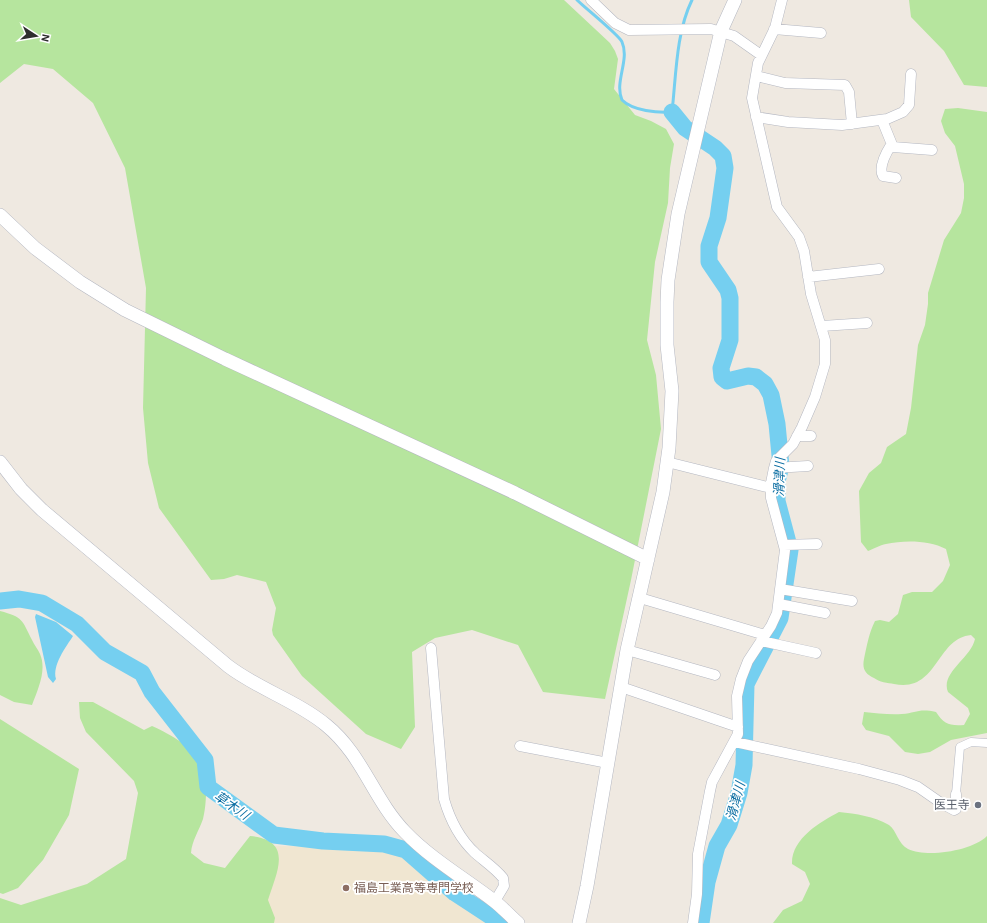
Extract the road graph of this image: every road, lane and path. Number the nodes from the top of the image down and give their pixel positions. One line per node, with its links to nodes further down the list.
1 (591, 0): 5 (street)
2 (735, 0): 5 (street)
3 (782, 0): 4 (street)
4 (774, 29): 6 (street); 7 (street)
5 (721, 32): 7 (street); 24 (street)
6 (821, 33)
7 (761, 55): 9 (street)
8 (911, 74): 11 (street)
9 (756, 76): 10 (street); 12 (street)
10 (756, 117): 12 (street); 18 (street)
11 (882, 120): 12 (street); 13 (street)
12 (852, 124)
13 (891, 145): 14 (street); 15 (street)
14 (932, 150)
15 (896, 178)
16 (0, 215): 30 (street)
17 (879, 269): 18 (street)
18 (808, 277): 20 (street)
19 (867, 323): 20 (street)
20 (822, 326): 21 (street)
21 (797, 436): 22 (street); 26 (street)
22 (811, 436)
23 (0, 462): 48 (street)
24 (667, 462): 27 (street); 30 (street)
25 (808, 466): 26 (street)
26 (774, 468): 27 (street)
27 (771, 488): 29 (street)
28 (817, 544): 29 (street)
29 (784, 545): 31 (street)
30 (648, 559): 32 (street)
31 (780, 589): 33 (street); 34 (street)
32 (640, 598): 36 (street); 38 (street)
33 (852, 601)
34 (778, 604): 35 (street); 36 (street)
35 (825, 613)
36 (763, 638): 39 (street); 42 (street)
37 (431, 648): 48 (street)
38 (627, 650): 40 (street); 41 (street)
39 (816, 653)
40 (715, 675)
41 (621, 687): 42 (street); 46 (street)
42 (738, 727): 43 (street)
43 (735, 742): 47 (street); 51 (street)
44 (987, 743): 47 (street)
45 (520, 746): 46 (street)
46 (608, 763): 50 (street)
47 (956, 794)
48 (495, 902): 49 (street)
49 (518, 923)
50 (579, 923)
51 (693, 923)

